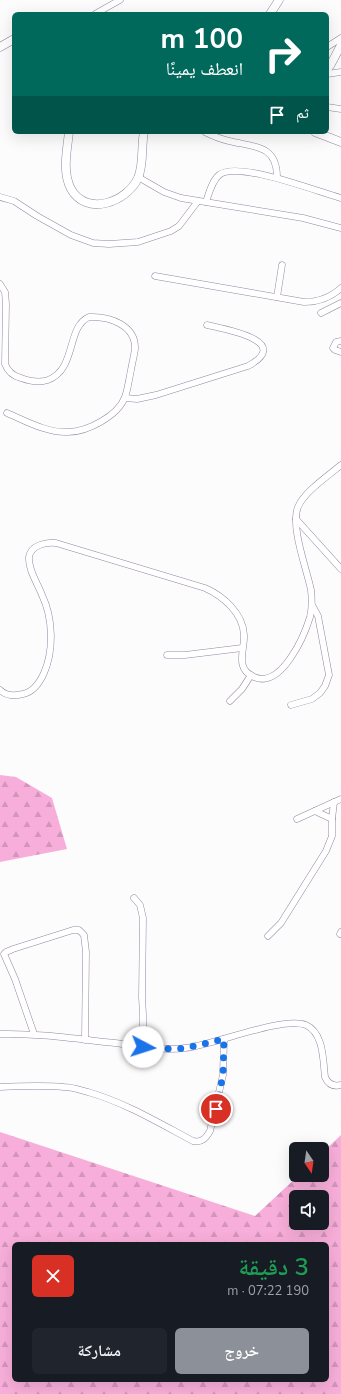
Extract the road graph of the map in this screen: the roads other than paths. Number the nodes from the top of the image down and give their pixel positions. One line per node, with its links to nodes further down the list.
1 (120, 0): 3 (street)
2 (278, 0): 4 (main road)
3 (99, 12)
4 (271, 12)
5 (341, 38): 7 (street)
6 (12, 40): 9 (main road)
7 (329, 45)
8 (341, 45): 10 (main road)
9 (0, 47)
10 (329, 68)
11 (341, 72): 12 (street)
12 (329, 74)
13 (329, 108): 14 (street)
14 (341, 109)
15 (329, 133): 20 (main road)
16 (69, 134): 21 (main road)
17 (144, 134): 21 (main road)
18 (210, 134): 22 (street)
19 (320, 134): 20 (main road)
20 (341, 142)
21 (138, 177): 25 (street)
22 (277, 177): 24 (street); 26 (street)
23 (0, 197): 25 (street)
24 (341, 198)
25 (198, 201): 26 (street)
26 (206, 202): 27 (street)
27 (341, 228)
28 (282, 265): 32 (street)
29 (155, 276): 32 (street)
30 (0, 284): 38 (street)
31 (341, 288): 32 (street)
32 (277, 297)
33 (341, 303): 34 (street)
34 (321, 313)
35 (207, 325): 38 (street)
36 (341, 341): 37 (street)
37 (341, 352)
38 (125, 398): 39 (street)
39 (7, 413)
40 (341, 465): 41 (street)
41 (296, 519): 42 (street); 43 (street)
42 (341, 570)
43 (312, 605): 46 (street); 49 (street)
44 (242, 648): 45 (street); 46 (street); 47 (street)
45 (167, 655)
46 (251, 675): 48 (street)
47 (0, 690)
48 (230, 701)
49 (291, 705)
50 (341, 799): 51 (street)
51 (334, 802): 52 (street); 54 (street)
52 (315, 811): 53 (street); 54 (street)
53 (297, 819)
54 (332, 819): 56 (street)
55 (134, 898): 62 (street)
56 (268, 936)
57 (2, 954): 59 (street); 61 (street)
58 (0, 1034): 59 (street)
59 (34, 1034): 61 (street)
60 (224, 1039): 62 (street); 63 (street); 64 (street)
61 (85, 1040): 62 (street)
62 (143, 1047)
63 (341, 1085)
64 (0, 1087)

